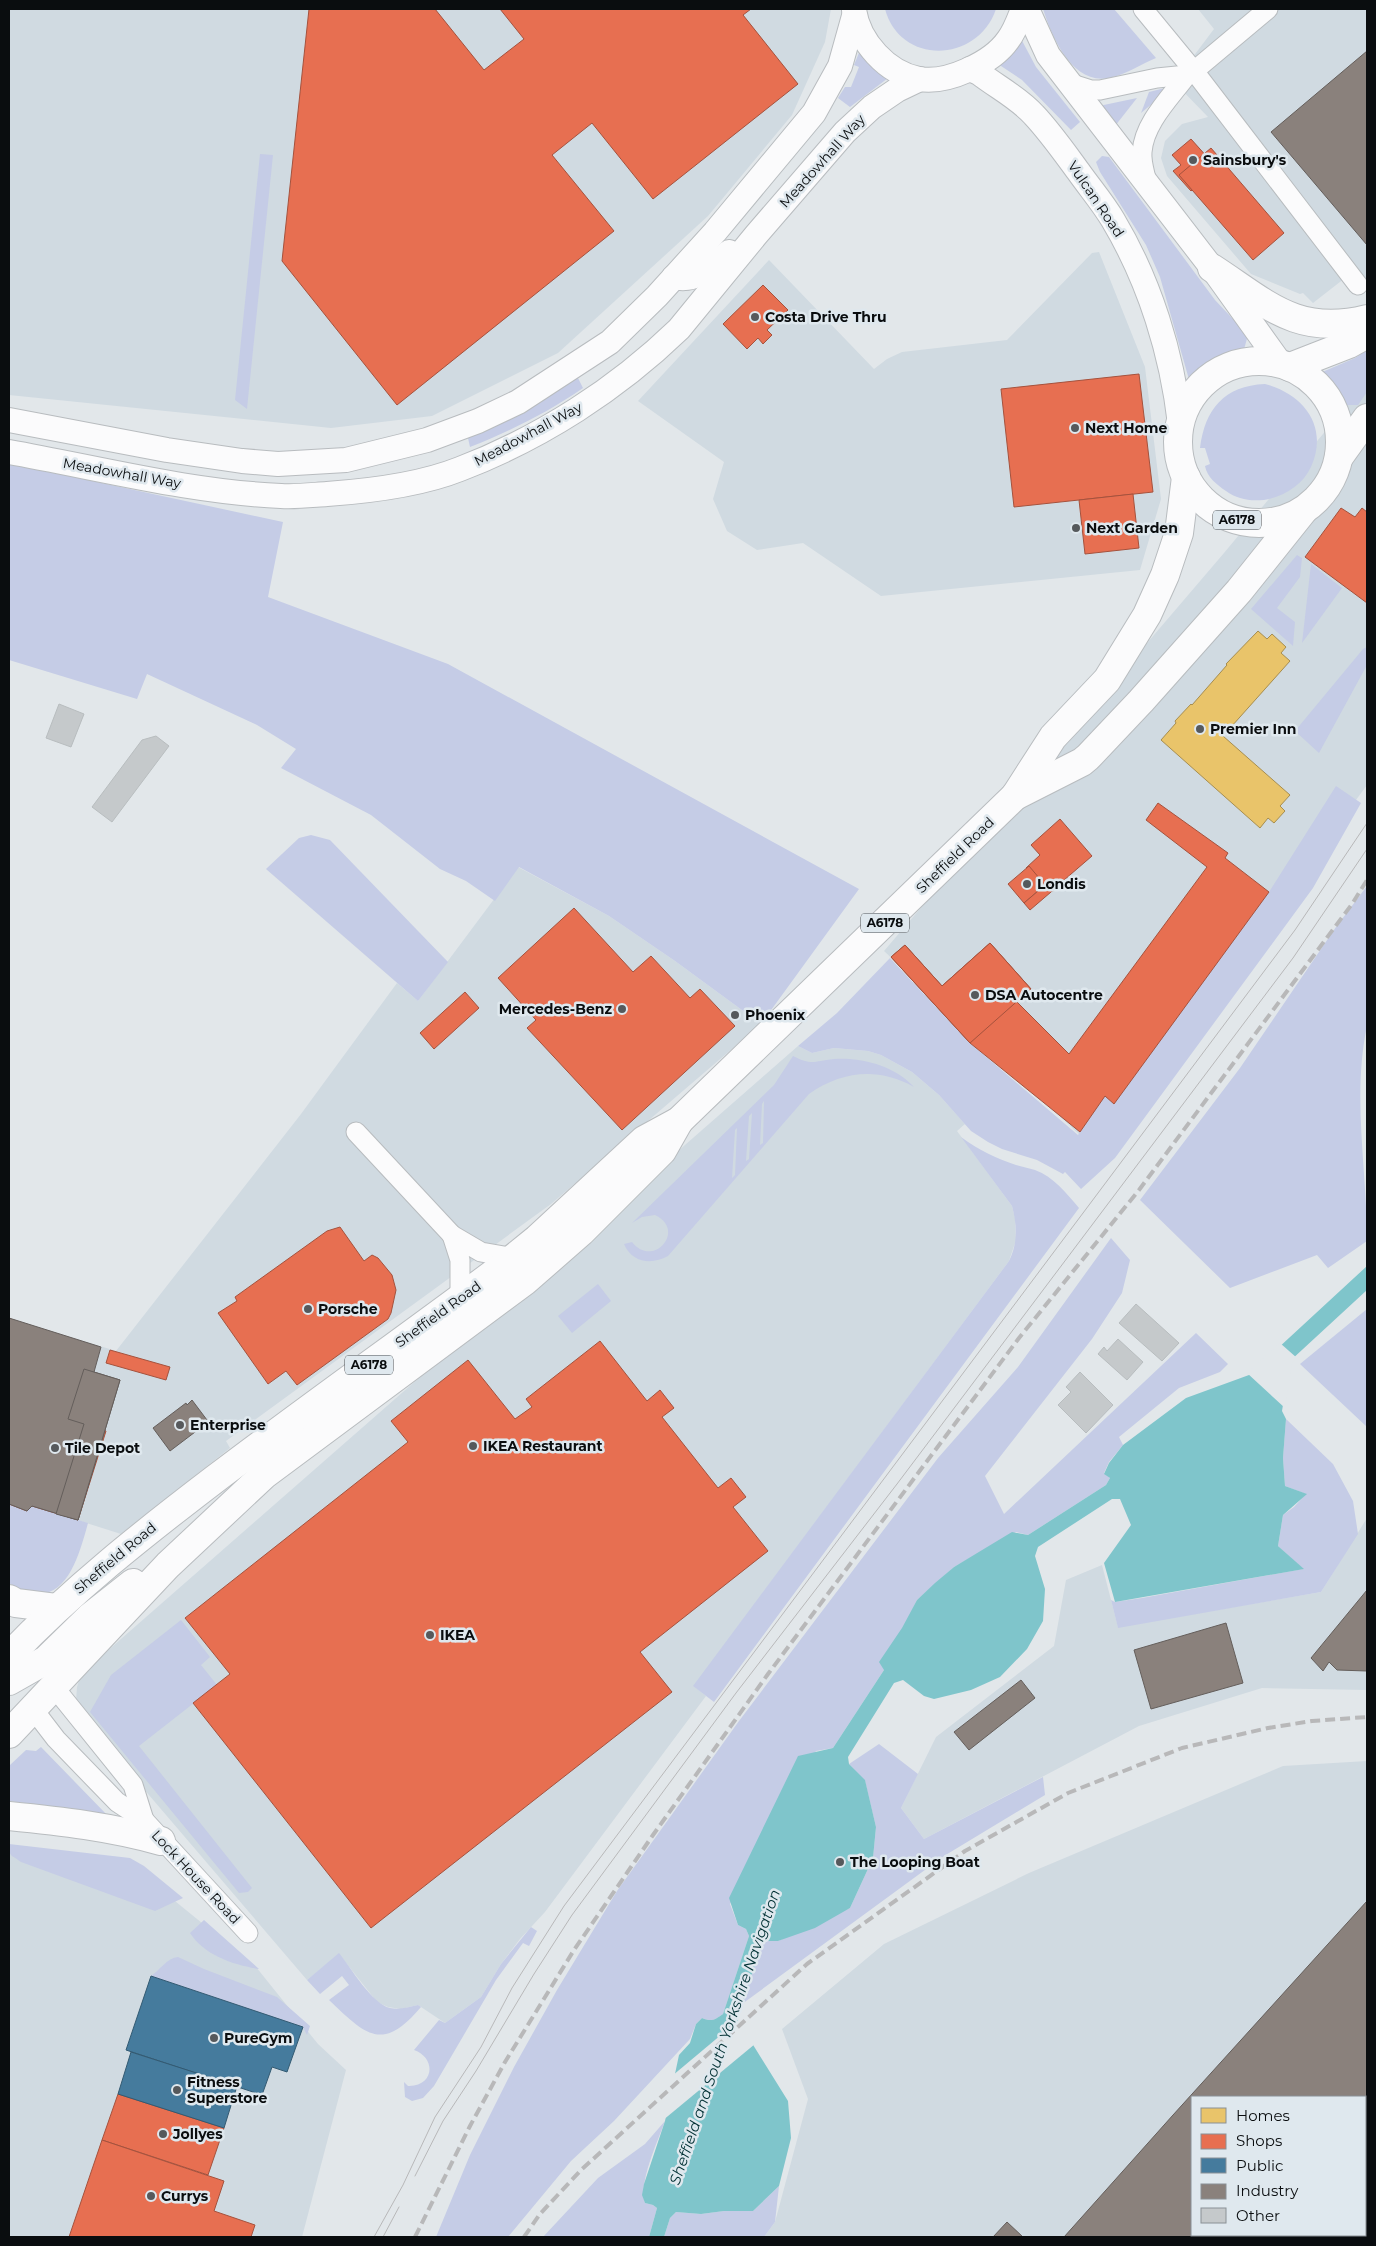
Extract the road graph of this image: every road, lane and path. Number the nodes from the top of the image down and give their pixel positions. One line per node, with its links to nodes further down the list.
1 (1022, 9): 6 (street)
2 (1027, 9): 9 (street)
3 (1144, 9): 7 (street)
4 (1268, 9): 7 (street)
5 (854, 12): 8 (street); 13 (street)
6 (970, 70): 8 (street); 23 (street, Vulcan Road)
7 (1190, 73): 9 (street); 10 (street); 14 (street)
8 (920, 79): 11 (street, Meadowhall Way)
9 (1070, 83): 10 (street)
10 (1147, 184): 12 (street)
11 (756, 235): 13 (street); 18 (street, Meadowhall Way)
12 (1212, 268): 15 (main road); 20 (street)
13 (674, 277): 16 (street)
14 (1358, 285)
15 (1367, 319)
16 (630, 323): 18 (street); 19 (street); 26 (street)
17 (1367, 334): 20 (main road, A6178)
18 (666, 342): 19 (street, Meadowhall Way)
19 (644, 360): 28 (street, Meadowhall Way)
20 (1285, 365): 23 (main road, A6178); 25 (main road, A6178)
21 (1367, 418): 25 (main road, A6178)
22 (9, 420): 26 (street)
23 (1180, 424): 27 (main road, A6178)
24 (9, 452): 28 (street, Meadowhall Way)
25 (1339, 457): 29 (main road, A6178)
26 (242, 461): 28 (street)
27 (1186, 477): 29 (main road, A6178); 30 (main road, A6178)
28 (213, 490)
29 (1304, 510): 30 (main road, A6178)
30 (1016, 796): 31 (main road, Sheffield Road / A6178)
31 (679, 1121): 34 (main road, Sheffield Road / A6178); 36 (main road, Sheffield Road / A6178)
32 (356, 1132): 33 (street)
33 (452, 1235): 34 (street); 35 (street)
34 (514, 1258): 35 (main road, Sheffield Road / A6178)
35 (460, 1299): 38 (main road, Sheffield Road / A6178)
36 (168, 1565): 39 (main road, Sheffield Road); 40 (main road, Sheffield Road / A6178)
37 (9, 1599): 38 (main road)
38 (56, 1608): 39 (main road, Sheffield Road / A6178)
39 (19, 1679): 40 (main road, Sheffield Road / A6178); 41 (main road, A6178); 43 (street, Lock House Road)
40 (54, 1688): 43 (street, Lock House Road)
41 (9, 1734)
42 (9, 1816): 44 (main road)
43 (144, 1820): 44 (street, Lock House Road)
44 (161, 1841): 45 (street, Lock House Road)
45 (248, 1933)

